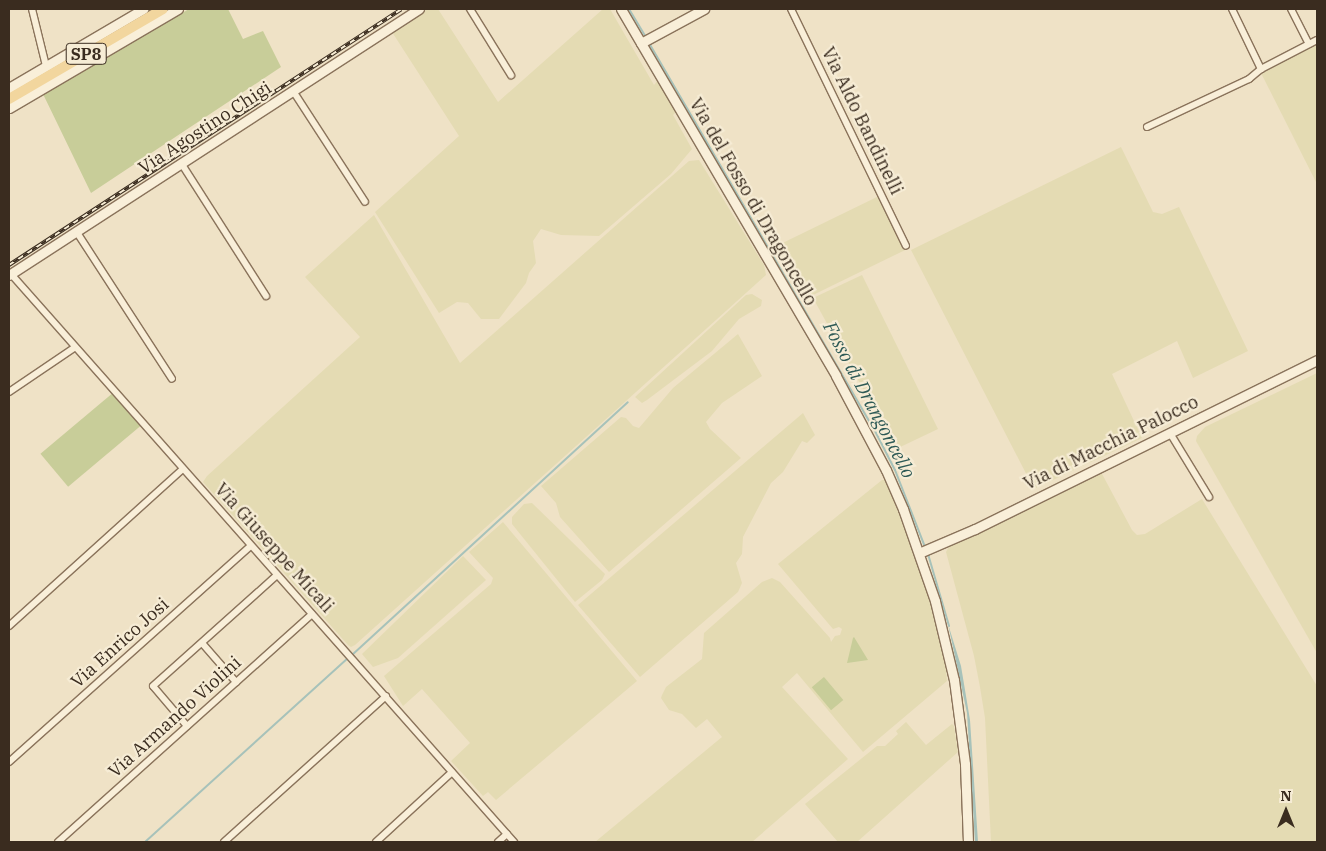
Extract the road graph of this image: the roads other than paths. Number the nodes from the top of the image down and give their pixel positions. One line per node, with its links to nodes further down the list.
1 (32, 9): 15 (street)
2 (143, 9): 15 (street)
3 (163, 9): 20 (main road, SP8)
4 (178, 9): 21 (street)
5 (419, 9): 19 (street, Via Agostino Chigi)
6 (470, 9): 17 (street)
7 (621, 9): 13 (street, Via del Fosso di Dragoncello)
8 (704, 9): 13 (street)
9 (792, 9): 26 (street, Via Aldo Bandinelli)
10 (1232, 9): 16 (street)
11 (1291, 9): 14 (street)
12 (1317, 40): 14 (street)
13 (642, 42): 37 (street, Via del Fosso di Dragoncello)
14 (1309, 44): 16 (street)
15 (46, 66): 18 (street)
16 (1260, 69): 22 (street)
17 (511, 75)
18 (9, 88)
19 (293, 91): 23 (street, Via Agostino Chigi); 24 (street)
20 (9, 98)
21 (9, 108)
22 (1147, 127)
23 (181, 163): 25 (street, Via Agostino Chigi); 28 (street)
24 (365, 202)
25 (76, 231): 27 (street, Via Agostino Chigi); 31 (street)
26 (906, 246)
27 (10, 275): 29 (street, Via Giuseppe Micali)
28 (266, 296)
29 (74, 348): 32 (street); 34 (street, Via Giuseppe Micali)
30 (1317, 360): 33 (street, Via di Macchia Palocco)
31 (172, 379)
32 (9, 392)
33 (1170, 433): 35 (street); 37 (street, Via di Macchia Palocco)
34 (183, 469): 36 (street, Via Giuseppe Micali); 40 (street)
35 (1209, 497)
36 (251, 546): 38 (street, Via Giuseppe Micali); 45 (street, Via Enrico Josi)
37 (924, 550): 53 (street, Via del Fosso di Dragoncello)
38 (277, 576): 39 (street, Via Giuseppe Micali); 41 (street)
39 (312, 614): 42 (street, Via Armando Violini); 43 (street, Via Giuseppe Micali)
40 (9, 626)
41 (202, 643): 42 (street); 44 (street)
42 (236, 682): 44 (street, Via Armando Violini)
43 (386, 696): 46 (street, Via Giuseppe Micali); 49 (street)
44 (187, 726): 48 (street, Via Armando Violini)
45 (9, 762)
46 (452, 772): 47 (street, Via Giuseppe Micali); 50 (street)
47 (507, 834): 51 (street); 52 (street, Via Giuseppe Micali)
48 (58, 842)
49 (224, 842)
50 (376, 842)
51 (498, 842)
52 (514, 842)
53 (968, 842)

